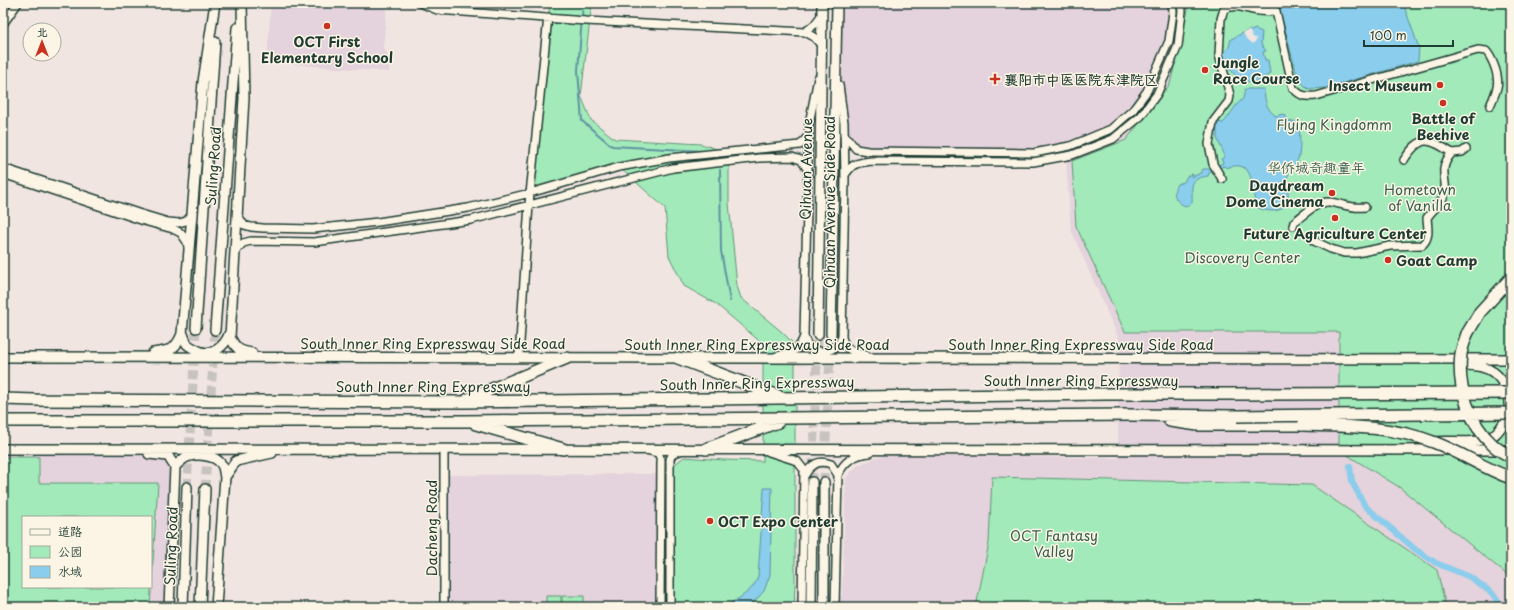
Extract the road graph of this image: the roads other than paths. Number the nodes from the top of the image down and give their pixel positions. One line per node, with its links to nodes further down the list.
1 (18, 3): 11 (street)
2 (216, 3): 31 (main road); 37 (main road, Suling Road)
3 (241, 3): 30 (main road); 38 (main road, Suling Road)
4 (420, 3): 10 (street)
5 (822, 3): 9 (main road, Qihuan Avenue)
6 (837, 3): 15 (main road, Qihuan Avenue)
7 (1172, 3): 17 (street)
8 (1181, 3): 25 (street)
9 (822, 16): 12 (street); 13 (main road, Qihuan Avenue)
10 (548, 17): 12 (street); 27 (street)
11 (3, 24)
12 (805, 32): 13 (street)
13 (822, 46): 14 (main road, Qihuan Avenue)
14 (821, 64): 18 (street, Qihuan Avenue Side Road); 42 (main road, Qihuan Avenue)
15 (836, 67): 17 (street, Qihuan Avenue Side Road); 41 (main road, Qihuan Avenue)
16 (1490, 106): 26 (street)
17 (844, 134): 25 (street, Qihuan Avenue Side Road)
18 (809, 135): 23 (street, Qihuan Avenue Side Road); 27 (street)
19 (1466, 149): 20 (street)
20 (1452, 153): 21 (street); 33 (street)
21 (1404, 160)
22 (3, 168): 31 (street)
23 (808, 170): 28 (street); 43 (street, Qihuan Avenue Side Road)
24 (3, 174): 34 (street)
25 (845, 175): 44 (street, Qihuan Avenue Side Road)
26 (1222, 179)
27 (530, 193): 28 (street); 30 (street)
28 (529, 204): 35 (street); 48 (street)
29 (1365, 207): 32 (street)
30 (237, 214): 35 (main road)
31 (192, 215): 34 (main road)
32 (1292, 226)
33 (1314, 241)
34 (189, 250): 39 (main road)
35 (235, 252): 40 (main road)
36 (1511, 278): 76 (highway, bridge)
37 (196, 328)
38 (216, 330)
39 (182, 332): 40 (main road); 46 (main road)
40 (230, 332): 47 (main road)
41 (831, 334)
42 (818, 335)
43 (804, 336): 44 (street); 51 (street)
44 (842, 337): 52 (street)
45 (3, 357): 46 (main road, South Inner Ring Expressway Side Road)
46 (135, 357): 47 (main road, South Inner Ring Expressway Side Road)
47 (299, 357): 48 (main road, South Inner Ring Expressway Side Road)
48 (519, 357): 49 (main road, South Inner Ring Expressway Side Road)
49 (568, 358): 50 (main road, South Inner Ring Expressway Side Road); 58 (highway)
50 (678, 358): 51 (main road, South Inner Ring Expressway Side Road); 56 (highway)
51 (770, 358): 52 (main road, South Inner Ring Expressway Side Road)
52 (888, 358): 53 (main road, South Inner Ring Expressway Side Road)
53 (1392, 359): 54 (main road, South Inner Ring Expressway Side Road); 74 (main road)
54 (1511, 359)
55 (1511, 393): 56 (highway, South Inner Ring Expressway, bridge)
56 (784, 398): 58 (highway, South Inner Ring Expressway)
57 (3, 399): 58 (highway, South Inner Ring Expressway)
58 (463, 402)
59 (1511, 413): 60 (highway, bridge)
60 (1130, 415): 61 (highway); 81 (highway, bridge)
61 (785, 419): 63 (highway); 71 (highway)
62 (3, 421): 63 (highway)
63 (464, 421): 68 (highway)
64 (3, 449): 65 (main road)
65 (116, 449): 66 (main road); 77 (main road)
66 (292, 449): 67 (main road); 80 (main road)
67 (444, 449): 68 (main road); 90 (street, Dacheng Road)
68 (563, 449): 69 (main road)
69 (646, 449): 70 (main road); 91 (street)
70 (684, 449): 71 (main road); 92 (street)
71 (706, 449): 72 (main road)
72 (758, 449): 73 (main road); 78 (street)
73 (897, 449): 74 (main road); 79 (street)
74 (1387, 450): 75 (main road)
75 (1511, 450)
76 (1511, 457)
77 (175, 467): 80 (main road); 86 (main road)
78 (804, 476): 79 (street); 93 (street)
79 (838, 476): 96 (street)
80 (225, 478): 89 (main road)
81 (1511, 478)
82 (812, 482): 94 (main road)
83 (824, 482): 95 (main road)
84 (187, 487): 87 (main road, Suling Road)
85 (205, 489): 88 (main road)
86 (169, 607)
87 (183, 607)
88 (200, 607)
89 (216, 607)
90 (444, 607)
91 (660, 607)
92 (670, 607)
93 (802, 607)
94 (811, 607)
95 (824, 607)
96 (835, 607)

